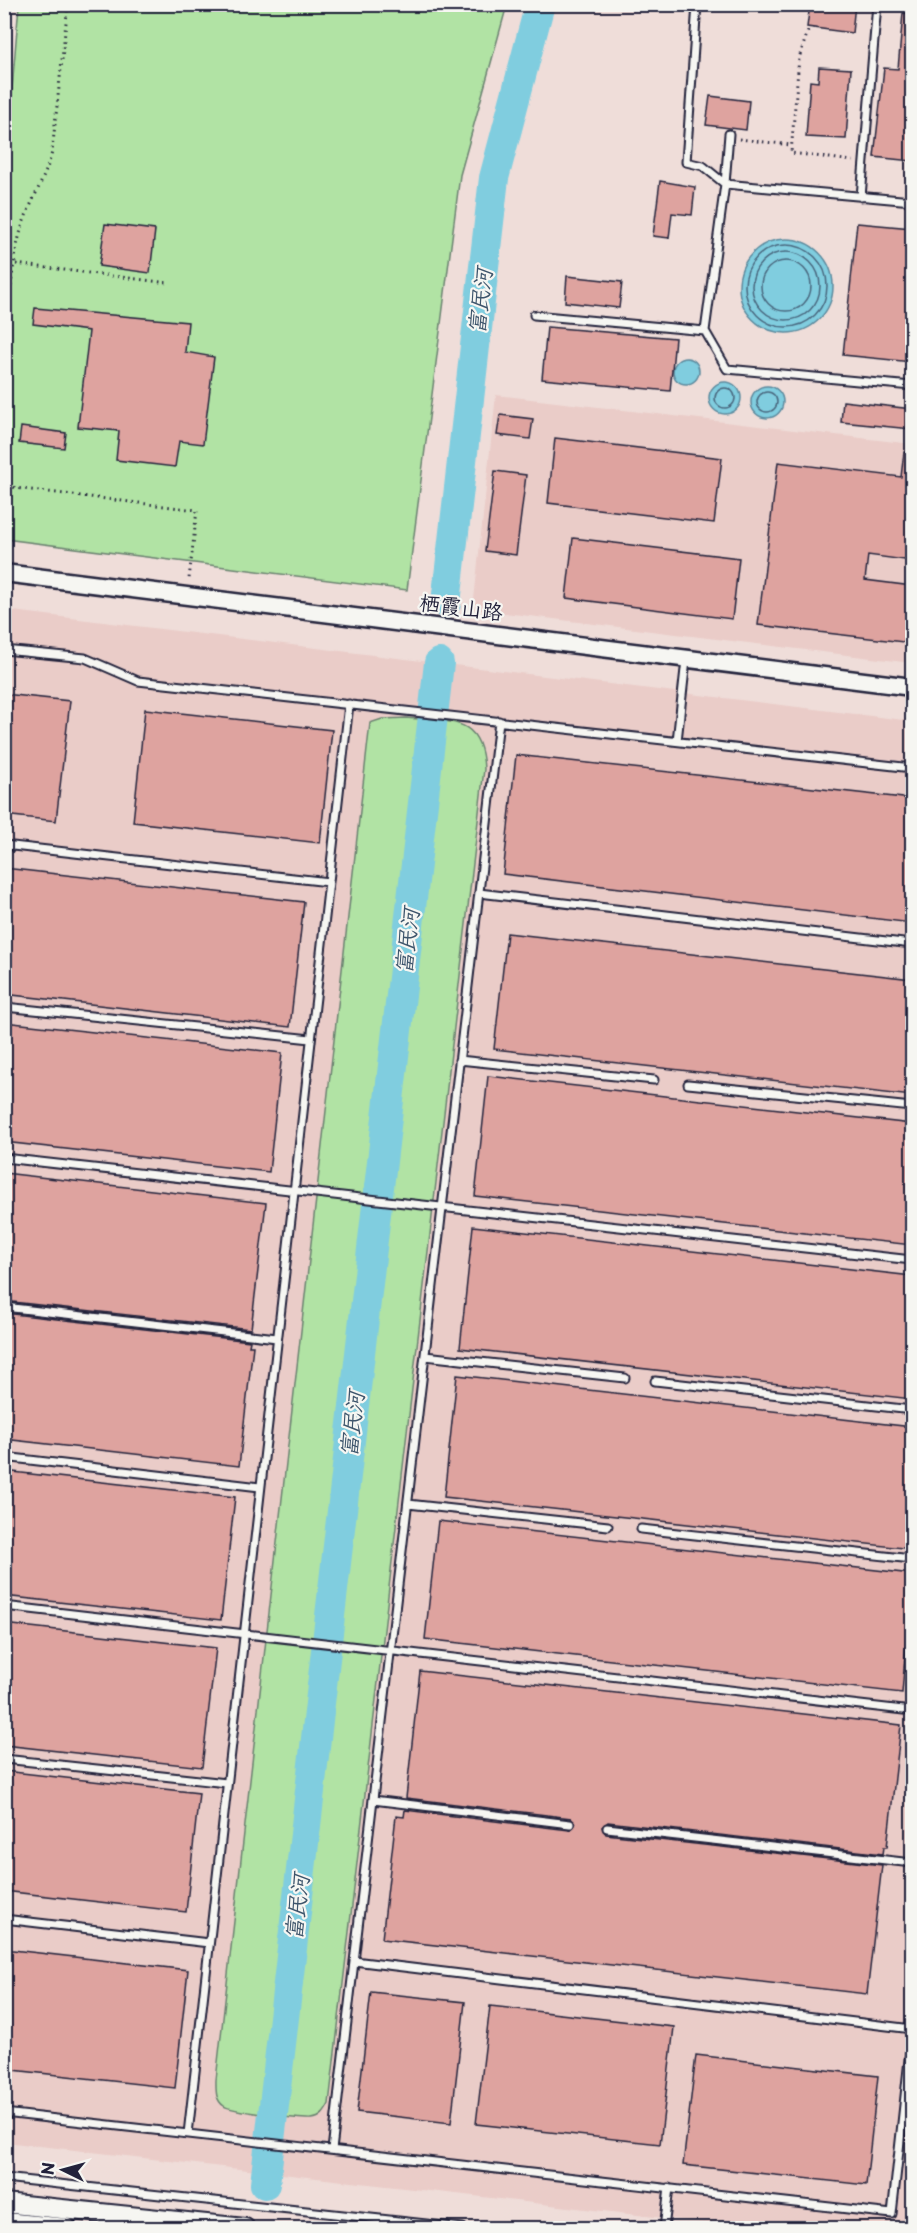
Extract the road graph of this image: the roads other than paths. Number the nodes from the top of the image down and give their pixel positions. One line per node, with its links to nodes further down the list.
1 (697, 4): 4 (lane)
2 (877, 4): 5 (lane)
3 (729, 136): 4 (lane)
4 (725, 184): 5 (lane); 8 (lane)
5 (861, 197): 6 (lane)
6 (912, 201)
7 (534, 315): 8 (lane)
8 (705, 331): 9 (lane)
9 (912, 386)
10 (4, 573): 12 (street, 栖霞山路)
11 (4, 650): 14 (lane)
12 (686, 660): 13 (street, 栖霞山路); 16 (lane)
13 (912, 687)
14 (349, 704): 15 (lane); 19 (lane)
15 (499, 721): 16 (lane); 20 (lane)
16 (677, 741): 17 (lane)
17 (912, 768)
18 (4, 845): 19 (lane)
19 (329, 882): 23 (lane)
20 (479, 893): 21 (lane); 24 (lane)
21 (912, 944)
22 (5, 1007): 23 (lane)
23 (311, 1040): 29 (lane)
24 (459, 1060): 25 (lane); 30 (lane)
25 (654, 1080)
26 (688, 1084): 27 (lane)
27 (912, 1107)
28 (4, 1158): 29 (lane)
29 (294, 1191): 30 (lane); 33 (lane)
30 (442, 1207): 31 (lane); 34 (lane)
31 (912, 1260)
32 (4, 1306): 33 (lane)
33 (277, 1338): 39 (lane)
34 (425, 1356): 35 (lane); 40 (lane)
35 (624, 1378)
36 (656, 1381): 37 (lane)
37 (912, 1410)
38 (4, 1457): 39 (lane)
39 (260, 1487): 45 (lane)
40 (408, 1503): 41 (lane); 46 (lane)
41 (608, 1526)
42 (641, 1529): 43 (lane)
43 (912, 1559)
44 (4, 1606): 45 (lane)
45 (243, 1634): 46 (lane); 49 (lane)
46 (390, 1651): 47 (lane); 50 (lane)
47 (912, 1712)
48 (4, 1759): 49 (lane)
49 (227, 1783): 55 (lane)
50 (373, 1800): 51 (lane); 56 (lane)
51 (570, 1824)
52 (607, 1828): 53 (lane)
53 (912, 1863)
54 (4, 1919): 55 (lane)
55 (209, 1943): 59 (lane)
56 (354, 1962): 57 (lane); 60 (lane)
57 (912, 2031): 62 (lane)
58 (4, 2113): 59 (lane)
59 (188, 2134): 60 (lane)
60 (332, 2150): 62 (lane)
61 (4, 2178): 67 (lane)
62 (669, 2188): 68 (lane)
63 (4, 2203): 66 (main road)
64 (4, 2222): 65 (main road)
65 (67, 2229)
66 (245, 2229)
67 (463, 2229)
68 (664, 2229)

